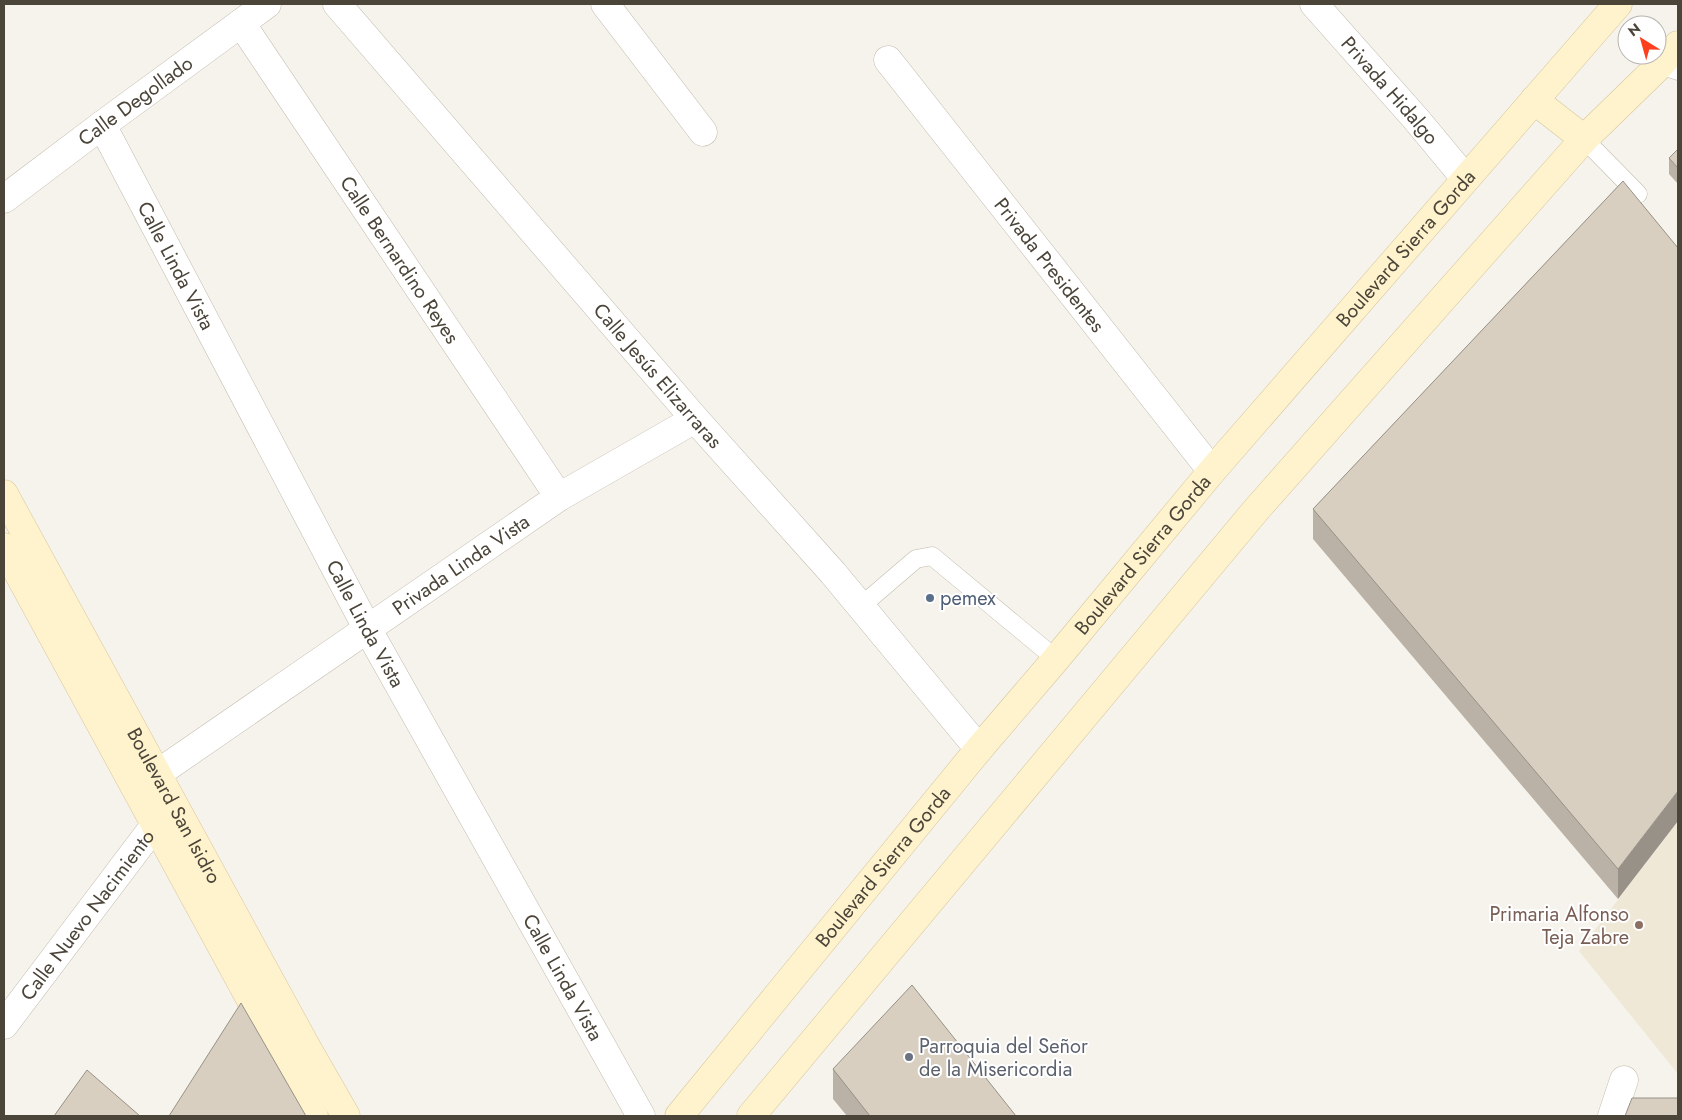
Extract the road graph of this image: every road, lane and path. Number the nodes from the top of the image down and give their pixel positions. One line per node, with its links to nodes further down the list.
1 (267, 4): 6 (street, Calle Degollado)
2 (337, 4): 17 (street, Calle Jesús Elizarraras)
3 (605, 4): 12 (street)
4 (1314, 4): 14 (street, Privada Hidalgo)
5 (1618, 4): 10 (main road, Boulevard Sierra Gorda)
6 (241, 23): 11 (street, Calle Degollado); 20 (street, Calle Bernardino Reyes)
7 (1678, 45): 9 (main road)
8 (888, 60): 18 (street, Privada Presidentes)
9 (1669, 68): 13 (main road)
10 (1534, 100): 13 (main road); 14 (main road, Boulevard Sierra Gorda)
11 (102, 124): 16 (street, Calle Degollado); 23 (street, Calle Linda Vista)
12 (703, 132)
13 (1584, 139): 15 (lane); 36 (main road)
14 (1465, 178): 18 (main road, Boulevard Sierra Gorda)
15 (1638, 194)
16 (4, 199)
17 (695, 419): 20 (street, Privada Linda Vista); 22 (street, Calle Jesús Elizarraras)
18 (1212, 471): 24 (main road, Boulevard Sierra Gorda)
19 (4, 494): 26 (main road, Boulevard San Isidro)
20 (559, 496): 23 (street, Privada Linda Vista)
21 (4, 547): 26 (main road, Boulevard San Isidro)
22 (860, 607): 24 (lane); 25 (street, Calle Jesús Elizarraras)
23 (367, 628): 26 (street, Privada Linda Vista); 34 (street, Calle Linda Vista)
24 (1056, 660): 25 (main road, Boulevard Sierra Gorda)
25 (979, 749): 35 (main road, Boulevard Sierra Gorda)
26 (146, 783): 27 (main road, Boulevard San Isidro)
27 (167, 819): 28 (street, Calle Nuevo Nacimiento); 29 (main road, Boulevard San Isidro); 30 (main road, Boulevard San Isidro)
28 (4, 1025)
29 (307, 1048): 30 (main road); 33 (main road, Boulevard San Isidro)
30 (283, 1061): 32 (main road, Boulevard San Isidro)
31 (1624, 1080): 37 (street)
32 (314, 1116)
33 (346, 1116)
34 (641, 1116)
35 (679, 1116)
36 (751, 1116)
37 (1612, 1116)

